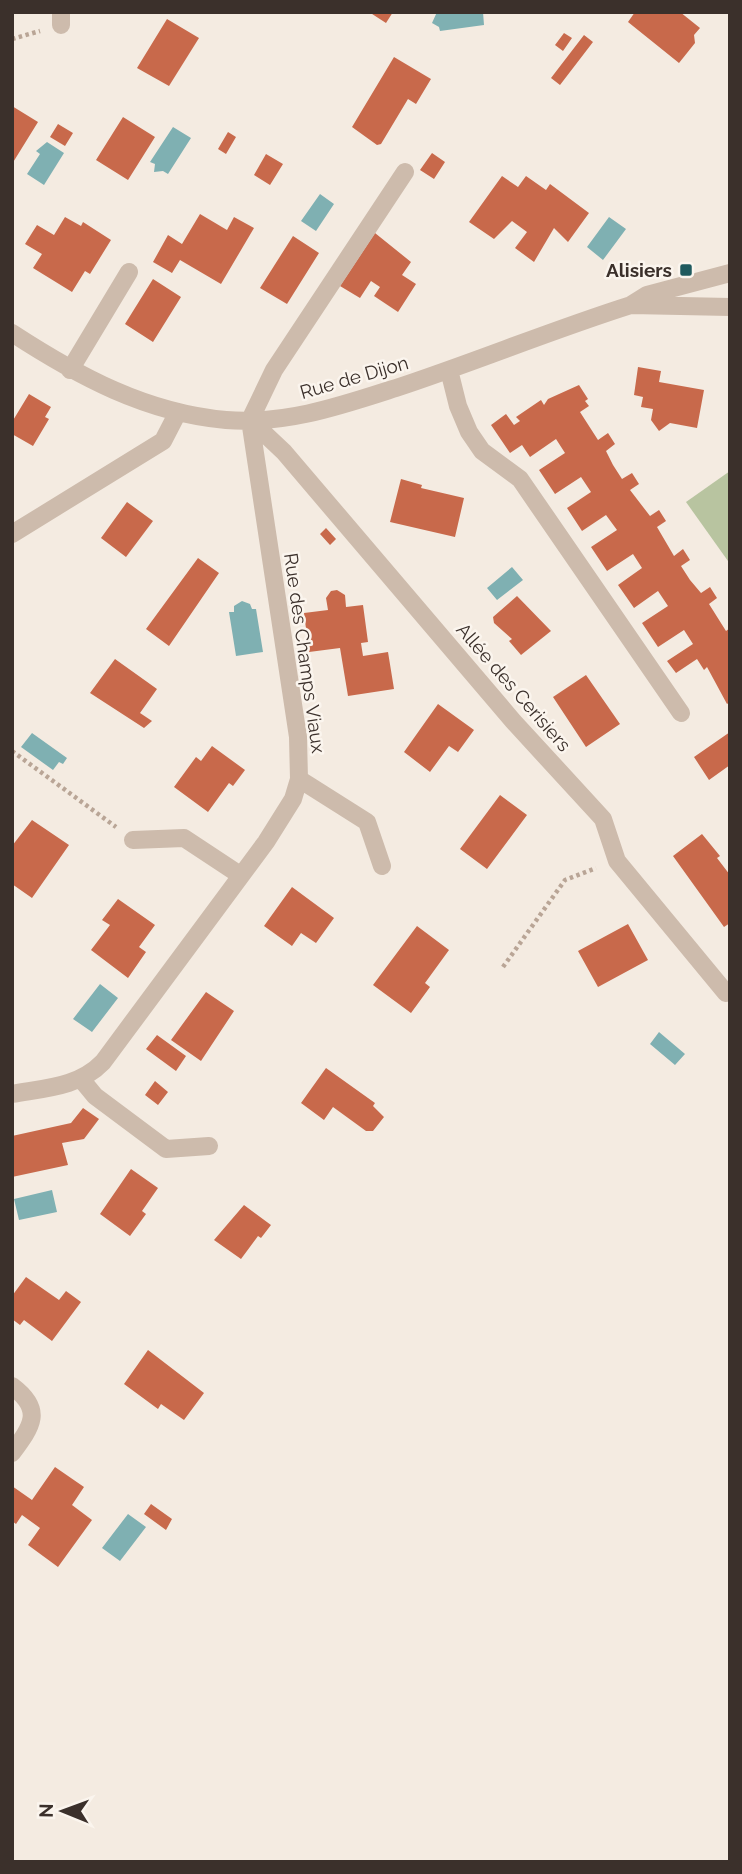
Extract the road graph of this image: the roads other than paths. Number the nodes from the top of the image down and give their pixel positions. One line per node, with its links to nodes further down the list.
1 (405, 172): 10 (street)
2 (129, 272): 7 (street)
3 (730, 273): 4 (street, Rue de Dijon)
4 (631, 304): 5 (street, Rue de Dijon); 8 (street, Rue de Dijon)
5 (730, 307)
6 (12, 333): 7 (street, Rue de Dijon)
7 (70, 370): 9 (street, Rue de Dijon)
8 (449, 370): 10 (street, Rue de Dijon); 12 (street)
9 (178, 412): 10 (street, Rue de Dijon); 11 (street)
10 (250, 420): 13 (street, Rue des Champs Viaux); 17 (street, Allée des Cerisiers)
11 (12, 534)
12 (681, 713)
13 (299, 779): 15 (street); 16 (street, Rue des Champs Viaux)
14 (133, 840): 16 (street)
15 (382, 866)
16 (240, 875): 18 (street, Rue des Champs Viaux)
17 (726, 993)
18 (81, 1079): 19 (street, Rue des Champs Viaux); 20 (street)
19 (12, 1094)
20 (209, 1146)
21 (12, 1386): 22 (street)
22 (12, 1453)

